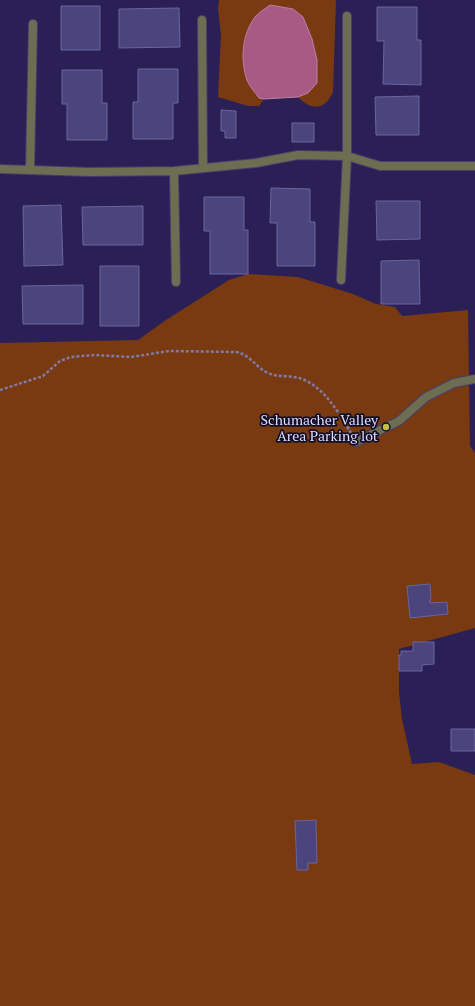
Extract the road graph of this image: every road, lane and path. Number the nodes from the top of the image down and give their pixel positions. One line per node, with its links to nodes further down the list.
1 (347, 16): 4 (lane)
2 (202, 20): 6 (lane)
3 (33, 24): 8 (lane)
4 (347, 156): 5 (lane); 6 (lane); 10 (lane)
5 (475, 166)
6 (203, 167): 9 (lane)
7 (0, 169): 8 (lane)
8 (30, 170): 9 (lane)
9 (174, 171): 11 (lane)
10 (341, 280)
11 (176, 282)
12 (475, 379): 14 (lane)
13 (0, 390): 14 (path)
14 (356, 442)

